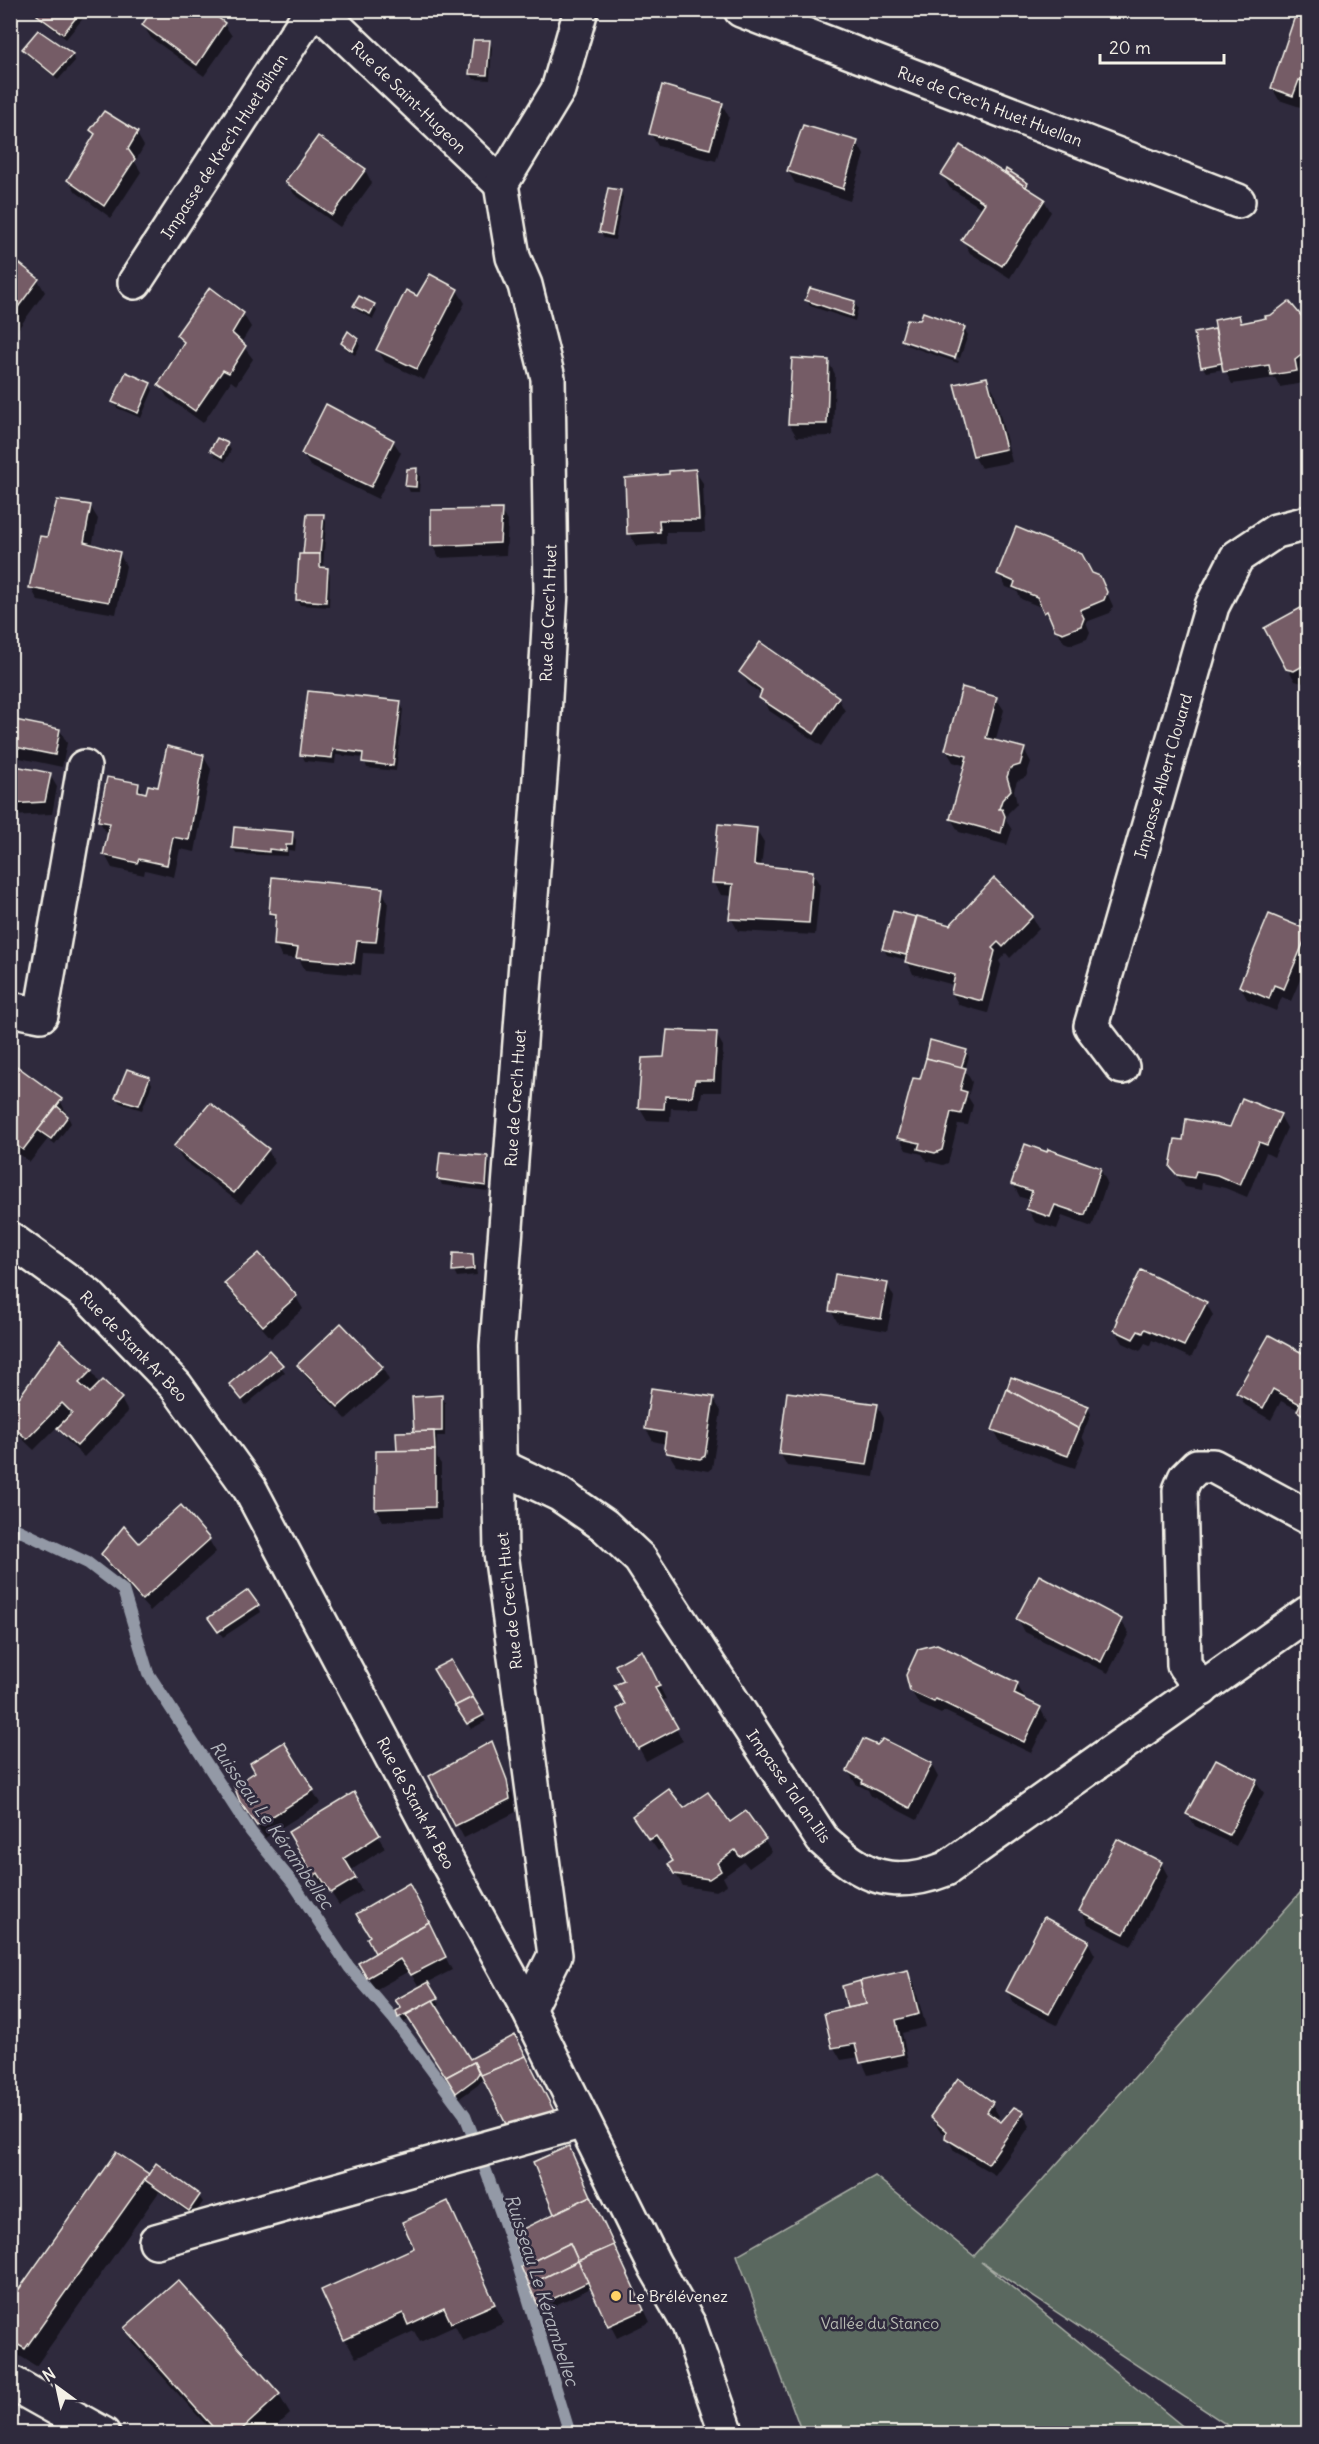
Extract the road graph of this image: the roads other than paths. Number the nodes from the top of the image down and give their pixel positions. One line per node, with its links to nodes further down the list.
1 (312, 10): 7 (street, Impasse de Krec'h Huet Bihan)
2 (318, 10): 5 (street, Rue de Saint-Hugeon)
3 (581, 10): 5 (street)
4 (741, 10): 6 (street, Rue de Crec'h Huet Huellan)
5 (501, 184): 13 (street, Rue de Crec'h Huet)
6 (1238, 201)
7 (135, 282)
8 (1308, 523): 11 (street, Impasse Albert Clouard)
9 (84, 766): 10 (street)
10 (10, 1009)
11 (1122, 1067)
12 (10, 1239): 17 (street, Rue de Stank Ar Beo)
13 (500, 1466): 16 (street, Impasse Tal an Ilis); 17 (street, Rue de Crec'h Huet)
14 (1308, 1518): 16 (street)
15 (1308, 1613): 16 (street, Impasse Tal an Ilis)
16 (1202, 1689)
17 (528, 2009): 18 (street, Rue de Stank Ar Beo)
18 (583, 2121): 19 (street); 22 (street, Rue de Stank Ar Beo)
19 (156, 2241)
20 (10, 2382): 21 (street)
21 (103, 2433)
22 (727, 2433)

